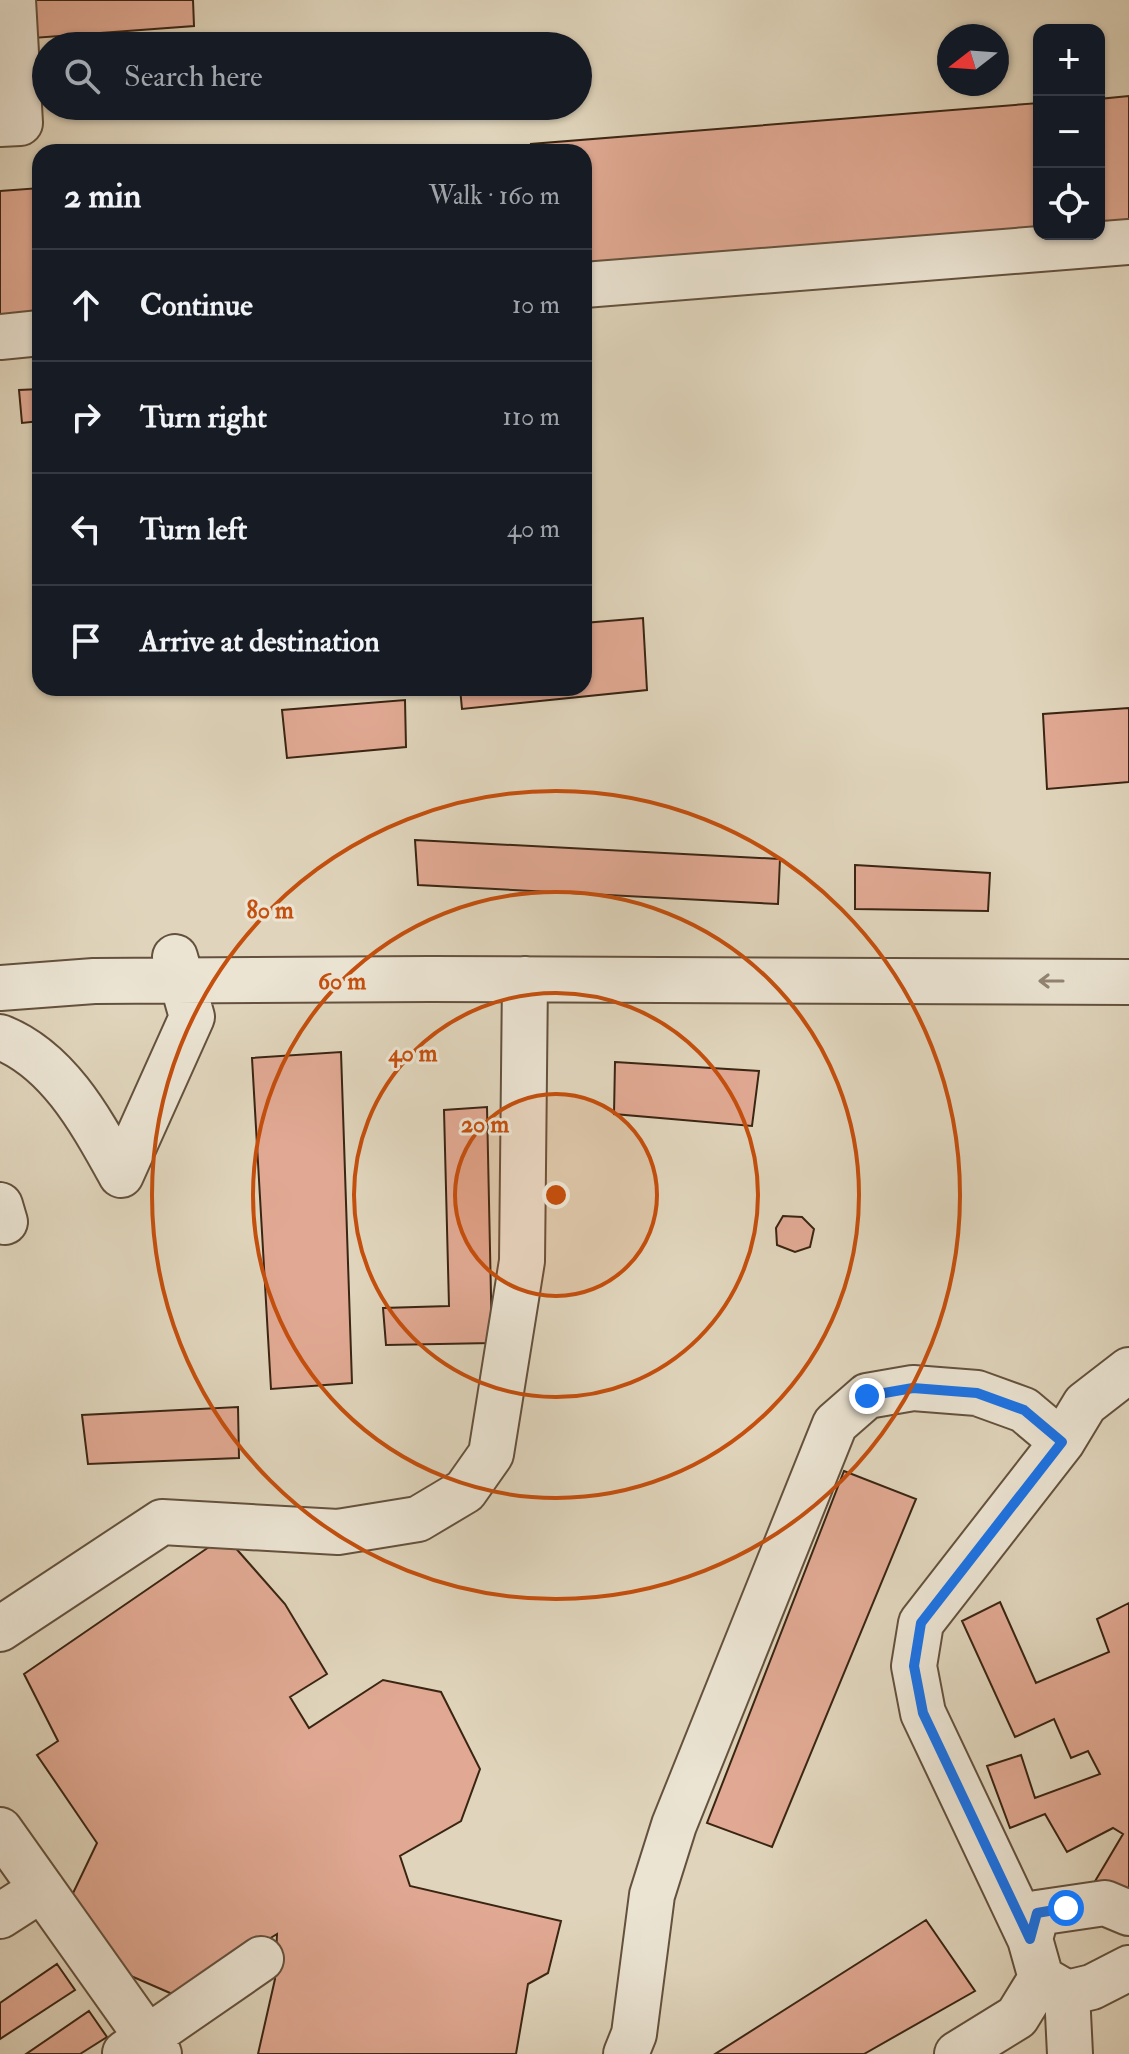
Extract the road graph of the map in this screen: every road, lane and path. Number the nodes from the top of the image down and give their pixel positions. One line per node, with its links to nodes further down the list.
1 (13, 0): 2 (street)
2 (0, 124)
3 (1129, 242): 4 (street)
4 (592, 284)
5 (32, 334): 6 (street)
6 (0, 337)
7 (1129, 952): 9 (street)
8 (0, 960): 9 (street)
9 (178, 970): 10 (street); 12 (street); 13 (street)
10 (525, 979): 11 (street, one-way to 10); 16 (street)
11 (1129, 982)
12 (0, 988)
13 (0, 1037)
14 (1129, 1370): 15 (street)
15 (1062, 1442): 23 (street); 25 (street)
16 (0, 1629)
17 (0, 1830): 18 (street)
18 (42, 1889): 20 (street); 24 (street)
19 (1129, 1913): 23 (street)
20 (0, 1916)
21 (261, 1959): 24 (street)
22 (1129, 1968): 23 (street)
23 (1046, 1970): 26 (street); 27 (street)
24 (143, 2049)
25 (626, 2054)
26 (957, 2054)
27 (1070, 2054)

